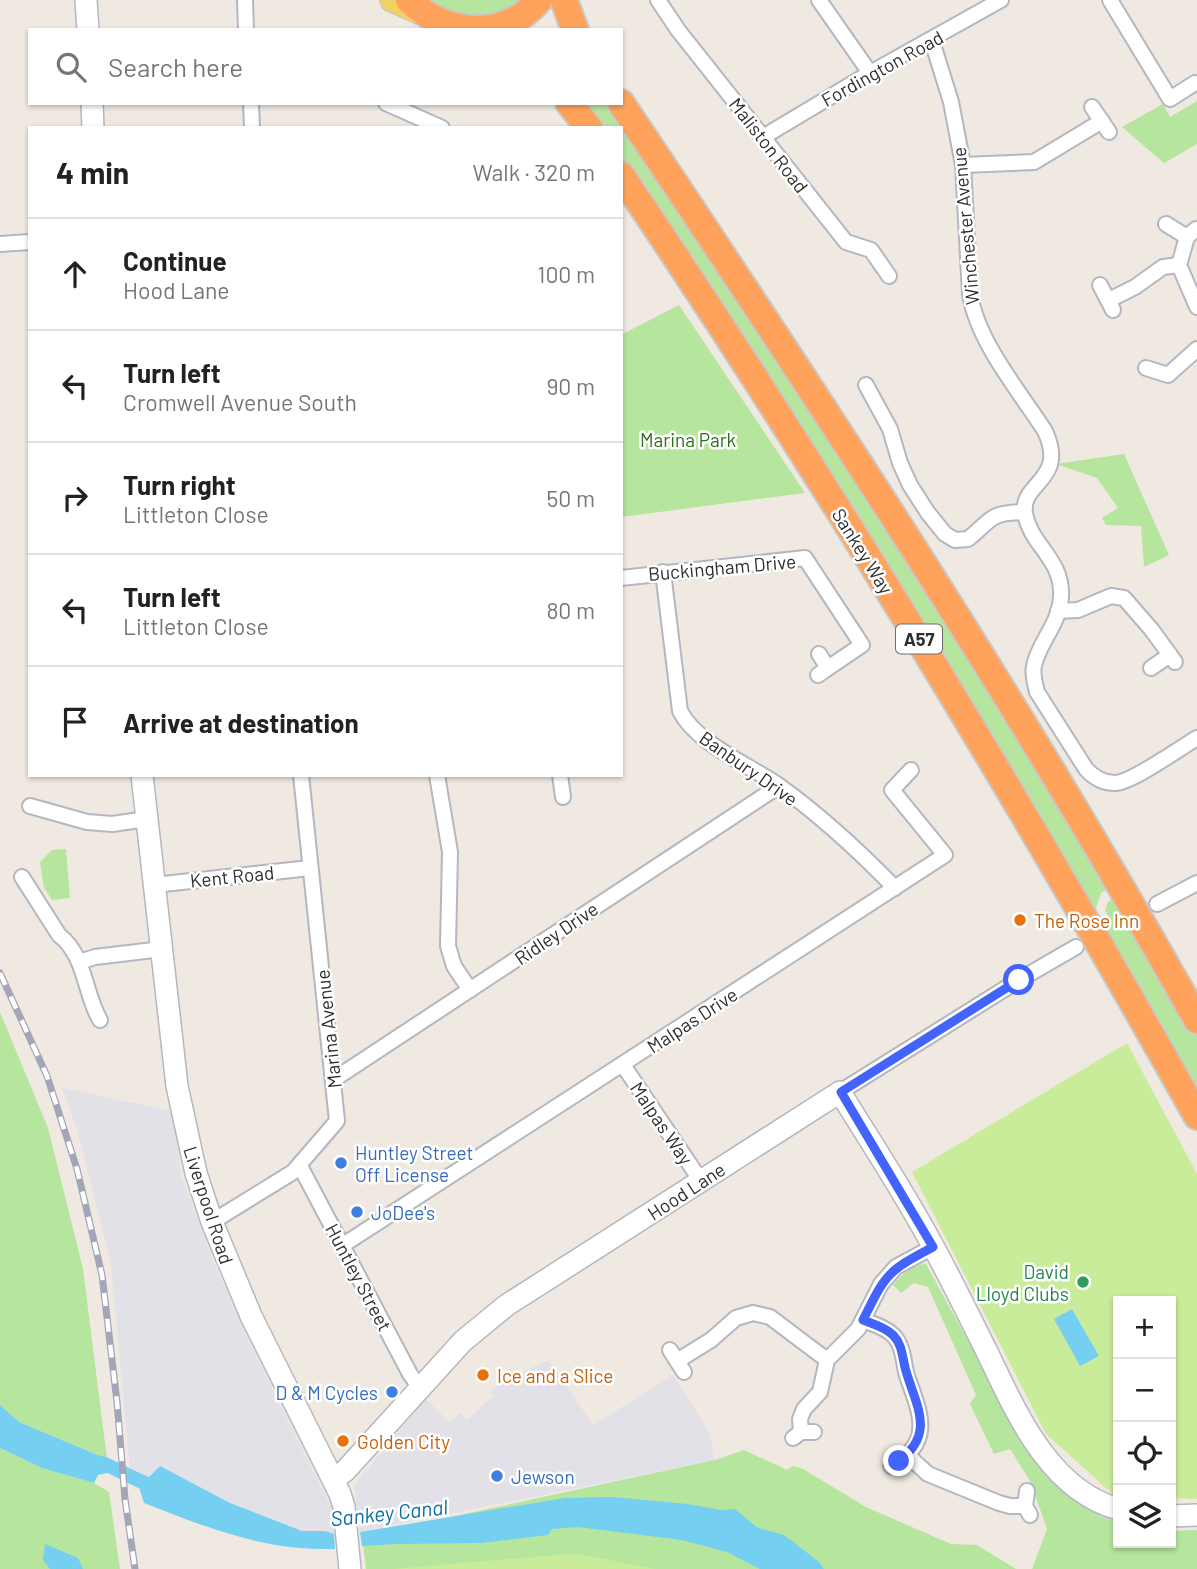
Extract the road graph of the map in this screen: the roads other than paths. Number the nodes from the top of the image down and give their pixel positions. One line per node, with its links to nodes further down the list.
1 (86, 0): 11 (street)
2 (244, 0): 12 (street)
3 (392, 0): 10 (main road)
4 (539, 0): 14 (highway)
5 (565, 0): 15 (highway)
6 (658, 0): 29 (street, Maliston Road)
7 (819, 0): 17 (street)
8 (1001, 0): 16 (street, Fordington Road)
9 (1110, 0): 18 (street)
10 (415, 6): 13 (highway)
11 (88, 28)
12 (246, 28)
13 (452, 28)
14 (490, 28)
15 (574, 28)
16 (932, 41): 17 (street, Fordington Road); 30 (street, Winchester Avenue)
17 (870, 73): 29 (street, Fordington Road)
18 (1195, 83)
19 (92, 105): 25 (street)
20 (251, 105): 26 (street)
21 (390, 105): 27 (street)
22 (571, 105): 28 (highway)
23 (622, 105): 70 (highway, A57)
24 (1092, 107): 30 (street)
25 (93, 126)
26 (252, 126)
27 (438, 126)
28 (587, 126)
29 (763, 137): 37 (street, Maliston Road)
30 (963, 165): 43 (street, Winchester Avenue)
31 (623, 178): 74 (highway, Sankey Way / A57)
32 (1166, 224): 33 (street)
33 (1191, 233): 36 (street)
34 (28, 242): 35 (street)
35 (0, 244)
36 (1179, 265): 38 (street); 39 (street)
37 (889, 276)
38 (1100, 285)
39 (1197, 307)
40 (1197, 349): 41 (street)
41 (1146, 368)
42 (866, 385): 43 (street)
43 (1024, 512): 46 (street)
44 (663, 572): 45 (street, Buckingham Drive); 47 (street, Buckingham Drive); 55 (street, Banbury Drive)
45 (623, 578)
46 (1058, 611): 48 (street); 49 (street)
47 (820, 654)
48 (1151, 668)
49 (1197, 738)
50 (911, 770): 63 (street, Malpas Drive)
51 (142, 777): 58 (street, Liverpool Road)
52 (301, 777): 59 (street, Marina Avenue)
53 (437, 777): 68 (street)
54 (560, 777): 56 (street)
55 (779, 786): 63 (street, Banbury Drive); 68 (street, Ridley Drive)
56 (563, 797)
57 (30, 806): 58 (street)
58 (147, 819): 62 (street, Liverpool Road)
59 (310, 868): 62 (street, Kent Road); 72 (street, Marina Avenue)
60 (22, 877): 67 (street)
61 (1197, 883): 64 (street)
62 (154, 885): 66 (street, Liverpool Road)
63 (895, 888): 71 (street, Malpas Drive)
64 (1157, 904)
65 (1076, 947): 73 (street, Hood Lane)
66 (162, 949): 67 (street); 77 (street, Liverpool Road)
67 (79, 962): 69 (street)
68 (470, 990): 72 (street, Ridley Drive)
69 (100, 1020)
70 (1197, 1020)
71 (624, 1065): 76 (street, Malpas Way); 78 (street, Malpas Drive)
72 (333, 1080): 75 (street, Marina Avenue)
73 (841, 1092): 76 (street, Hood Lane); 79 (street)
74 (1197, 1116)
75 (300, 1166): 77 (street, Marina Avenue); 78 (street, Huntley Street)
76 (702, 1181): 83 (street, Hood Lane)
77 (212, 1222): 87 (street, Liverpool Road)
78 (343, 1245): 83 (street, Huntley Street)
79 (933, 1247): 80 (street); 89 (street)
80 (863, 1320): 81 (street); 85 (street)
81 (827, 1360): 82 (street); 84 (street)
82 (677, 1361)
83 (420, 1388): 87 (street, Hood Lane)
84 (803, 1434)
85 (907, 1455): 86 (street); 88 (street)
86 (891, 1466)
87 (334, 1479): 92 (street, Liverpool Road)
88 (1027, 1504)
89 (1113, 1507)
90 (1197, 1515): 91 (street)
91 (1176, 1516)
92 (349, 1550)

